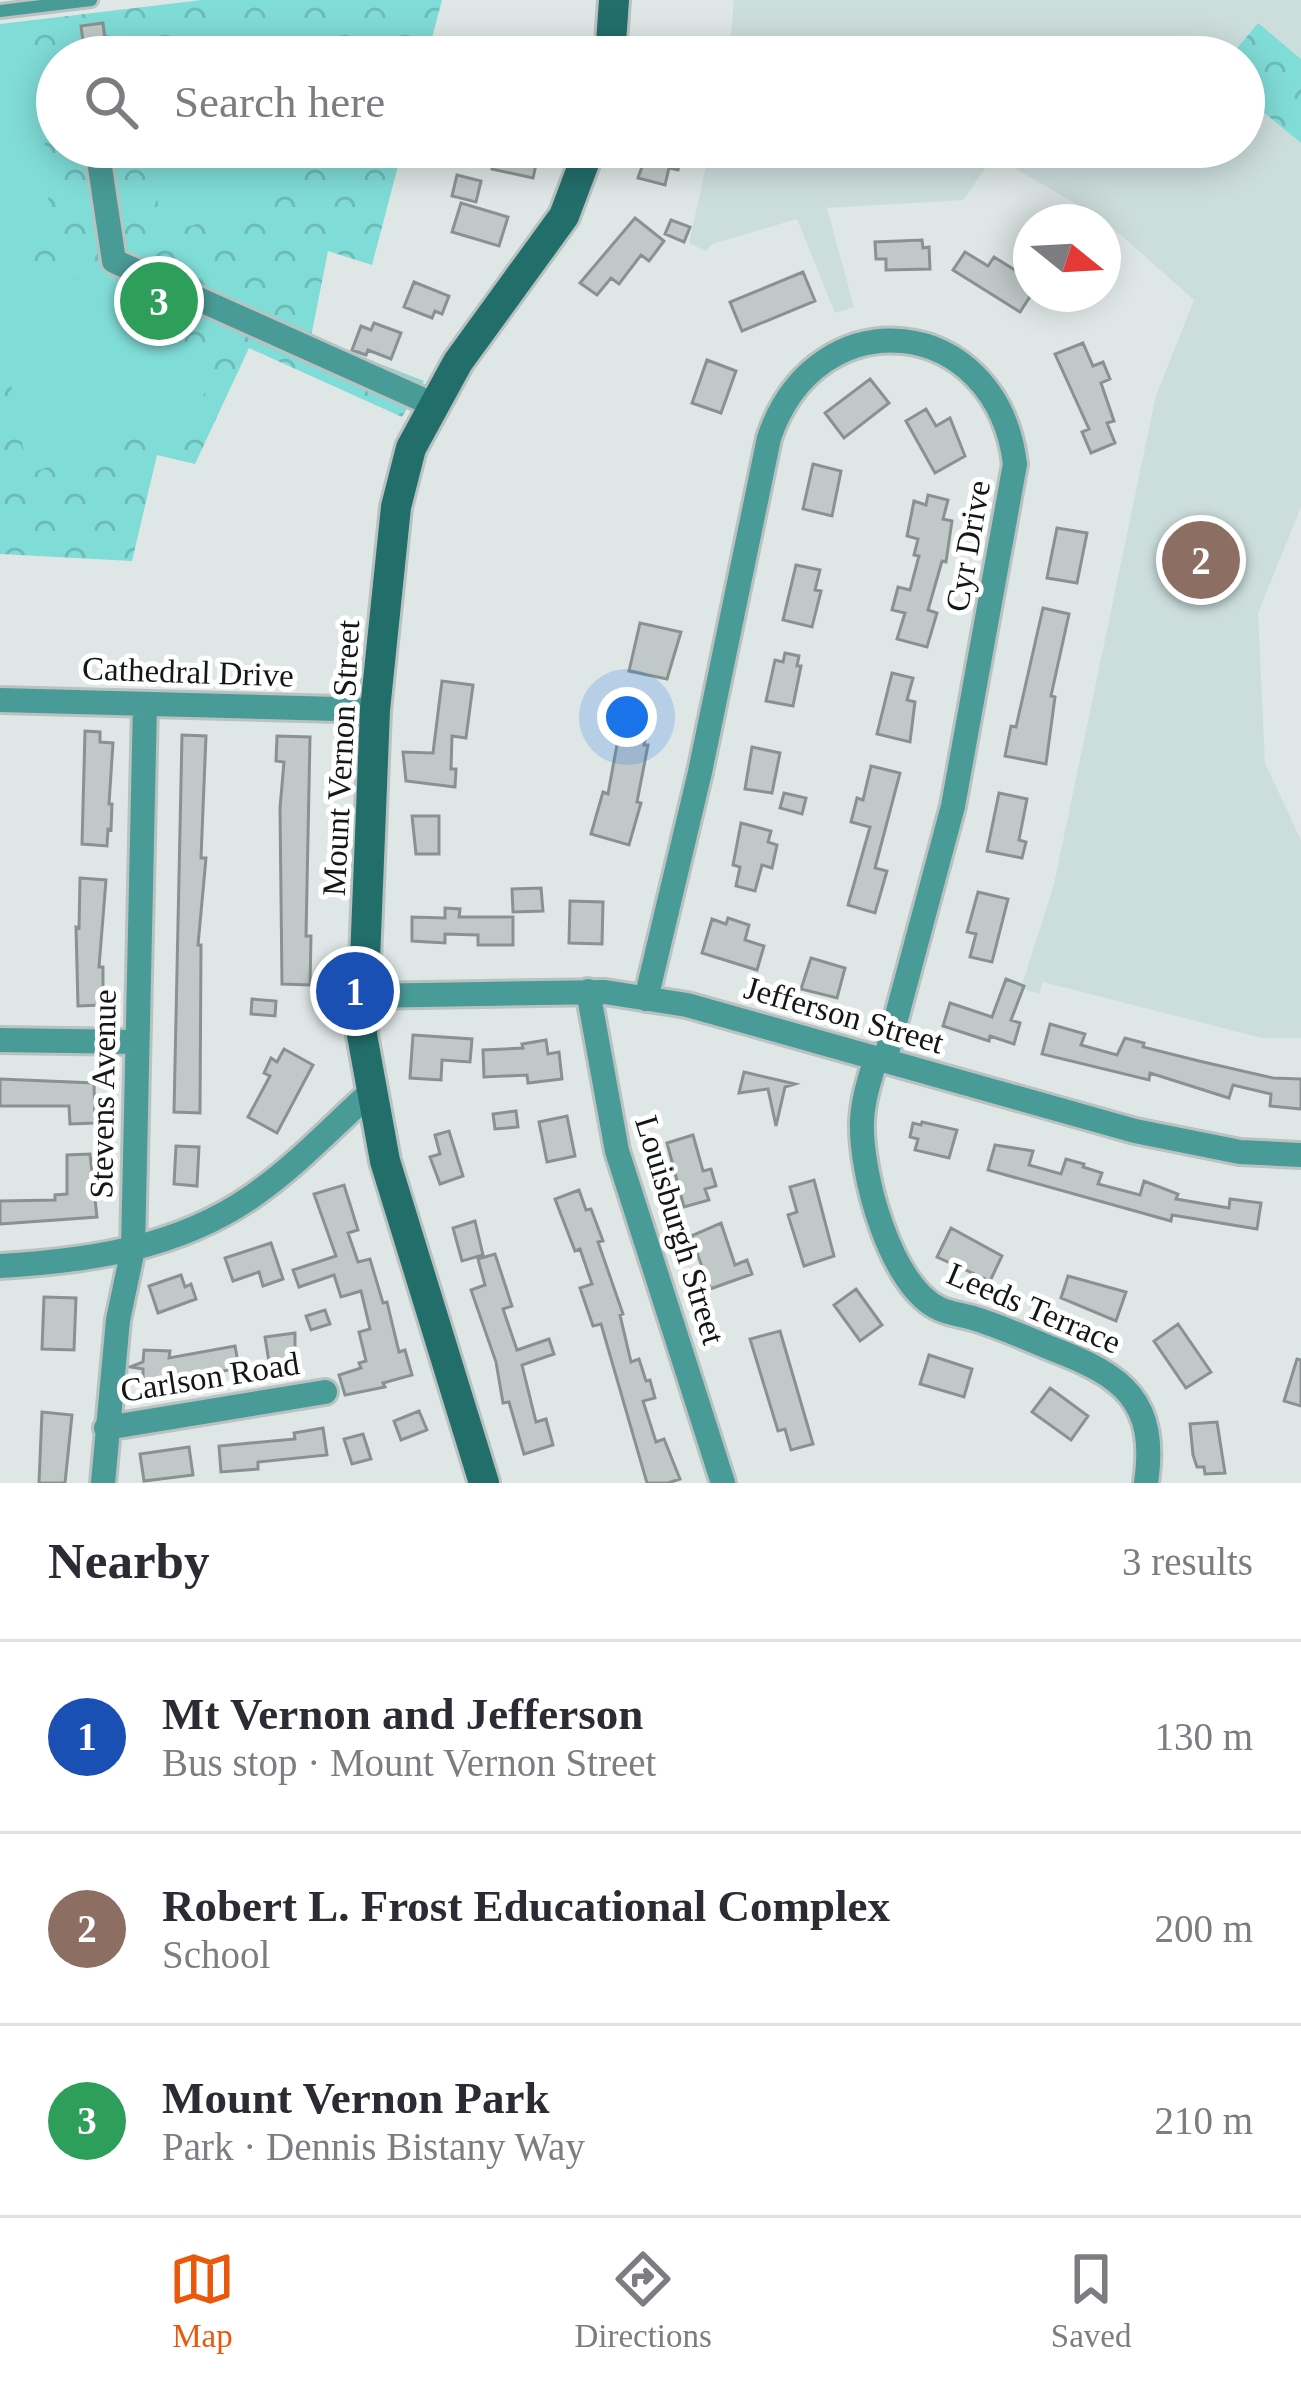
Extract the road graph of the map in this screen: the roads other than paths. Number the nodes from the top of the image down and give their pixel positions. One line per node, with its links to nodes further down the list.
1 (91, 0): 3 (lane)
2 (614, 0): 4 (main road)
3 (0, 10)
4 (611, 36)
5 (100, 168): 7 (street)
6 (582, 168): 7 (main road, Mount Vernon Street)
7 (432, 404): 10 (main road, Mount Vernon Street)
8 (0, 700): 9 (street, Cathedral Drive)
9 (145, 704): 10 (street, Cathedral Drive); 15 (street, Stevens Avenue)
10 (375, 710): 12 (main road, Mount Vernon Street)
11 (588, 991): 12 (street, Jefferson Street); 13 (street, Jefferson Street); 25 (street, Louisburgh Street)
12 (363, 995): 17 (main road, Mount Vernon Street)
13 (646, 999): 16 (street, Jefferson Street); 16 (street, Cyr Drive)
14 (0, 1040): 15 (street)
15 (136, 1042): 19 (street, Stevens Avenue)
16 (880, 1059): 18 (street, Jefferson Street); 26 (street, Leeds Terrace)
17 (371, 1092): 19 (street); 24 (main road, Mount Vernon Street)
18 (1301, 1155)
19 (133, 1249): 20 (street); 22 (street, Stevens Avenue)
20 (0, 1267)
21 (325, 1392): 22 (street, Carlson Road)
22 (106, 1428): 23 (street, Stevens Avenue)
23 (103, 1483)
24 (484, 1483)
25 (723, 1483)
26 (1145, 1483)

